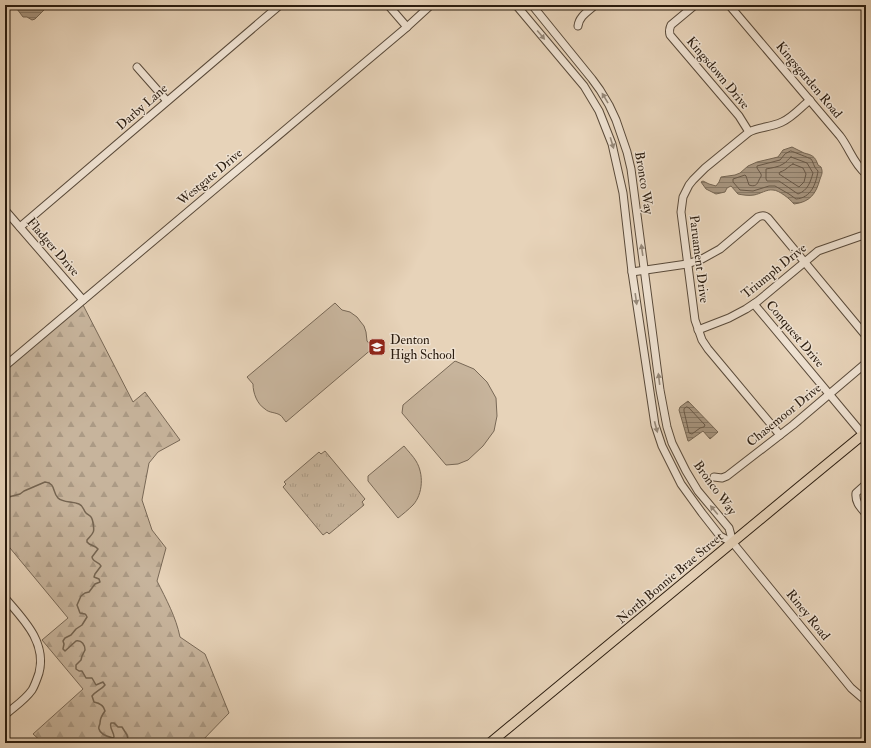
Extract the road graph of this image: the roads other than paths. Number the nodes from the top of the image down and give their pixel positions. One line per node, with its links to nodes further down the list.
1 (280, 5): 13 (street, Darby Lane)
2 (388, 5): 10 (street)
3 (431, 5): 10 (street, Westgate Drive)
4 (516, 5): 22 (street, Bronco Way, one-way to 22)
5 (532, 5): 21 (street, Bronco Way, one-way to 5)
6 (596, 5): 9 (street)
7 (695, 5): 14 (street, Kingsdown Drive)
8 (729, 5): 12 (street, Kingsgarden Road)
9 (578, 26)
10 (407, 27): 23 (street, Westgate Drive)
11 (137, 67): 13 (street)
12 (810, 100): 14 (street, Paruament Drive); 15 (street, Kingsgarden Road)
13 (167, 101): 17 (street, Darby Lane)
14 (749, 132): 20 (street, Paruament Drive)
15 (866, 174)
16 (5, 210): 17 (street, Fladger Drive)
17 (20, 227): 23 (street, Fladger Drive)
18 (866, 237): 19 (street, Triumph Drive)
19 (804, 262): 20 (street); 24 (street, Triumph Drive); 26 (street)
20 (687, 264): 21 (street); 25 (street, Paruament Drive)
21 (645, 270): 22 (street); 35 (street, Bronco Way, one-way to 21)
22 (632, 272): 35 (street, Bronco Way, one-way to 35)
23 (83, 300): 28 (street, Westgate Drive)
24 (754, 304): 25 (street, Triumph Drive); 29 (street, Conquest Drive)
25 (698, 330): 30 (street, Paruament Drive)
26 (866, 336)
27 (866, 362): 29 (street, Chasemoor Drive)
28 (5, 366)
29 (829, 394): 30 (street, Chasemoor Drive); 31 (street, Conquest Drive)
30 (780, 435): 32 (street, Chasemoor Drive)
31 (865, 437): 35 (main road, North Bonnie Brae Street)
32 (714, 477)
33 (866, 484): 34 (street)
34 (865, 512)
35 (733, 543): 37 (street, Riney Road); 40 (main road, North Bonnie Brae Street)
36 (5, 598): 39 (street)
37 (866, 701)
38 (5, 704): 39 (street)
39 (8, 713)
40 (490, 743)

